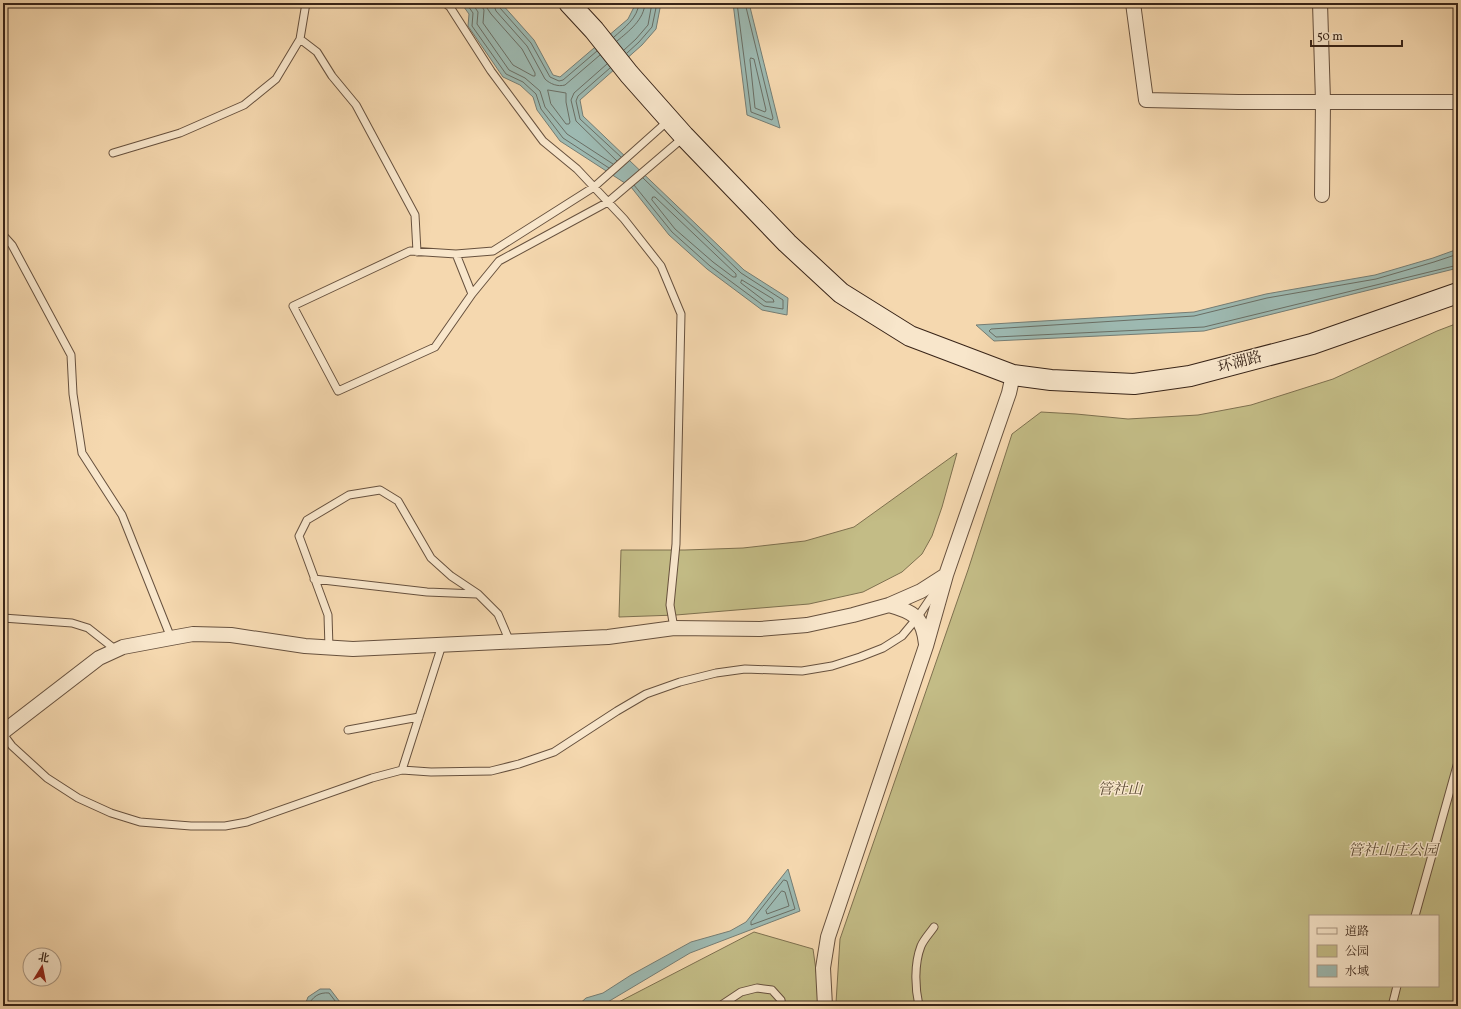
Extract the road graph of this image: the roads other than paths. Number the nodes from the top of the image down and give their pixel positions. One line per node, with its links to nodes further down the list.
1 (306, 3): 6 (lane)
2 (445, 3): 12 (lane)
3 (569, 3): 9 (street, 环湖路)
4 (1133, 3): 7 (street)
5 (1320, 3): 7 (street)
6 (300, 39): 11 (lane); 17 (lane)
7 (1323, 101): 8 (street); 13 (street)
8 (1458, 102)
9 (669, 120): 10 (street, 环湖路); 12 (lane)
10 (684, 136): 14 (lane); 22 (street, 环湖路)
11 (114, 153)
12 (594, 187): 14 (lane); 16 (lane)
13 (1322, 195)
14 (608, 202): 19 (lane); 29 (lane)
15 (3, 235): 30 (lane)
16 (493, 251): 18 (lane); 19 (lane)
17 (417, 252): 18 (lane); 21 (lane)
18 (456, 254): 21 (lane)
19 (499, 261): 21 (lane)
20 (1458, 293): 22 (street, 环湖路)
21 (472, 294)
22 (1013, 375): 23 (street)
23 (946, 575): 26 (street); 28 (lane); 33 (street)
24 (314, 579): 25 (lane); 25 (lane); 34 (lane)
25 (478, 594): 31 (lane)
26 (889, 605): 28 (street); 29 (street)
27 (3, 618): 35 (lane)
28 (917, 618): 33 (street); 40 (lane)
29 (674, 628): 31 (street)
30 (171, 638): 34 (street); 35 (street)
31 (510, 642): 32 (street)
32 (442, 645): 34 (street); 36 (lane)
33 (926, 646): 46 (street)
34 (329, 648)
35 (116, 650): 38 (street)
36 (419, 717): 37 (lane); 40 (lane)
37 (348, 730)
38 (3, 733): 40 (lane)
39 (1458, 762): 41 (lane)
40 (402, 770)
41 (1415, 915)
42 (934, 927): 47 (lane)
43 (1397, 987): 48 (lane)
44 (720, 1006): 45 (lane)
45 (782, 1006)
46 (824, 1006)
47 (919, 1006)
48 (1392, 1006)

